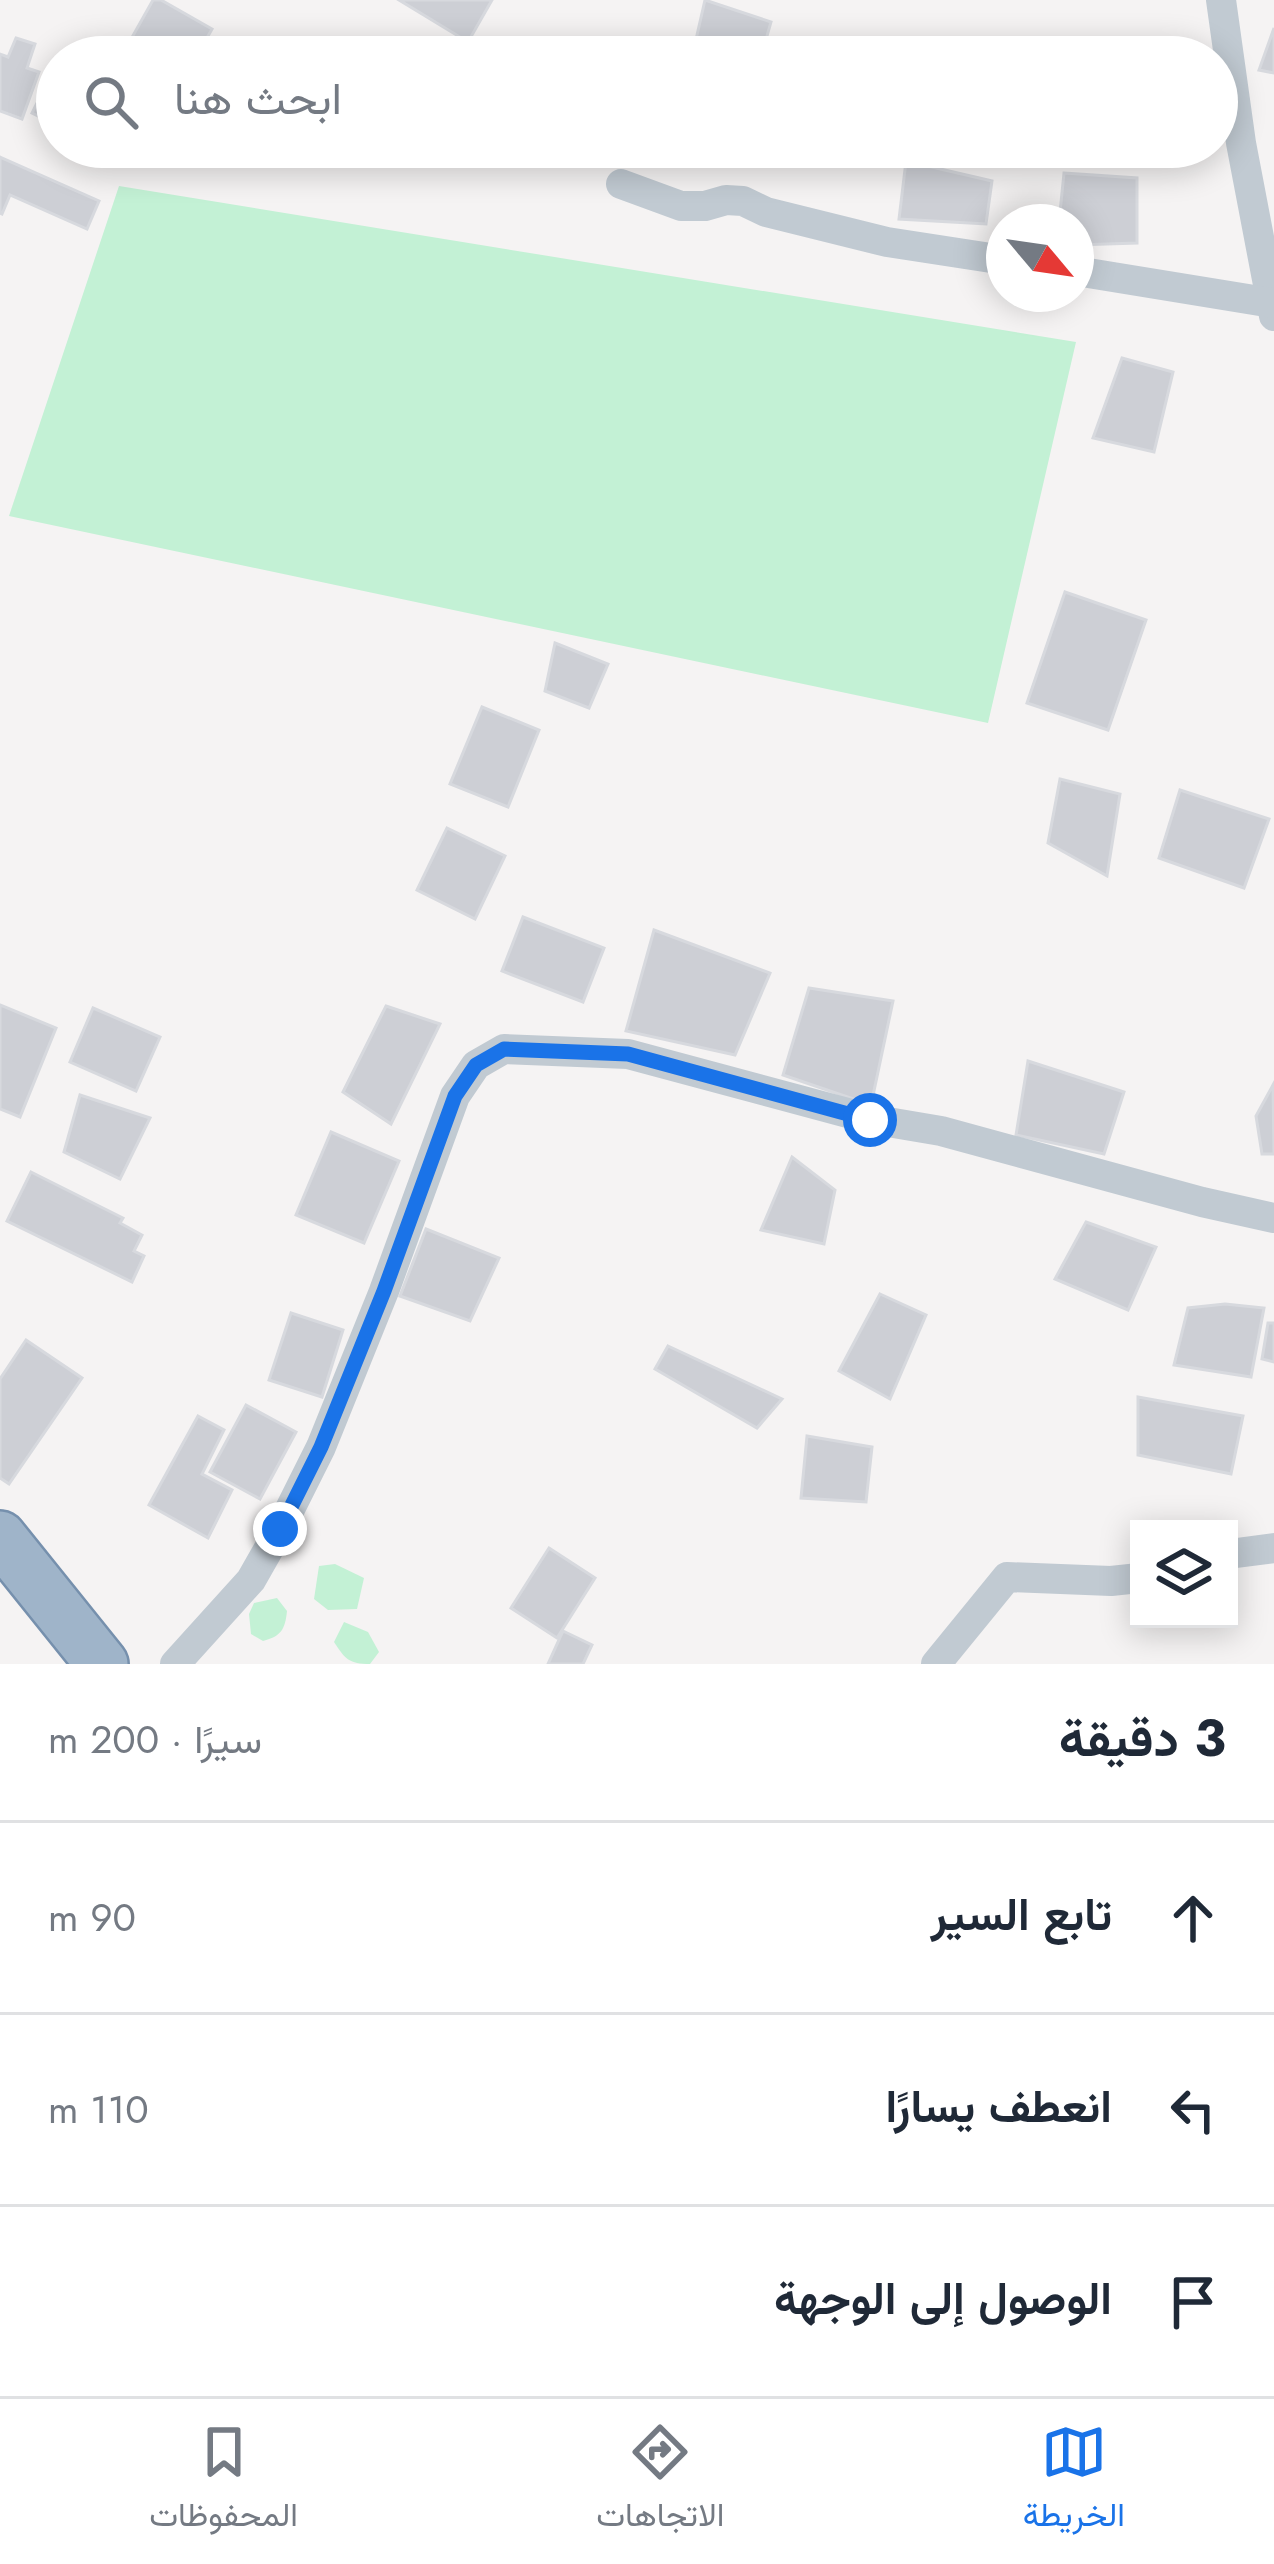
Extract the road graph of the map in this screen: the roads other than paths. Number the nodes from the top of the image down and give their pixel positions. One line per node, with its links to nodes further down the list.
1 (1221, 0): 2 (street)
2 (1226, 36)
3 (1238, 122): 7 (street)
4 (621, 184): 5 (street)
5 (986, 257)
6 (1094, 275): 7 (street)
7 (1273, 309)
8 (1274, 1218): 14 (street)
9 (0, 1537): 13 (highway)
10 (1274, 1548): 11 (street)
11 (1238, 1554)
12 (1130, 1579): 15 (street)
13 (102, 1664)
14 (175, 1664)
15 (936, 1664)

